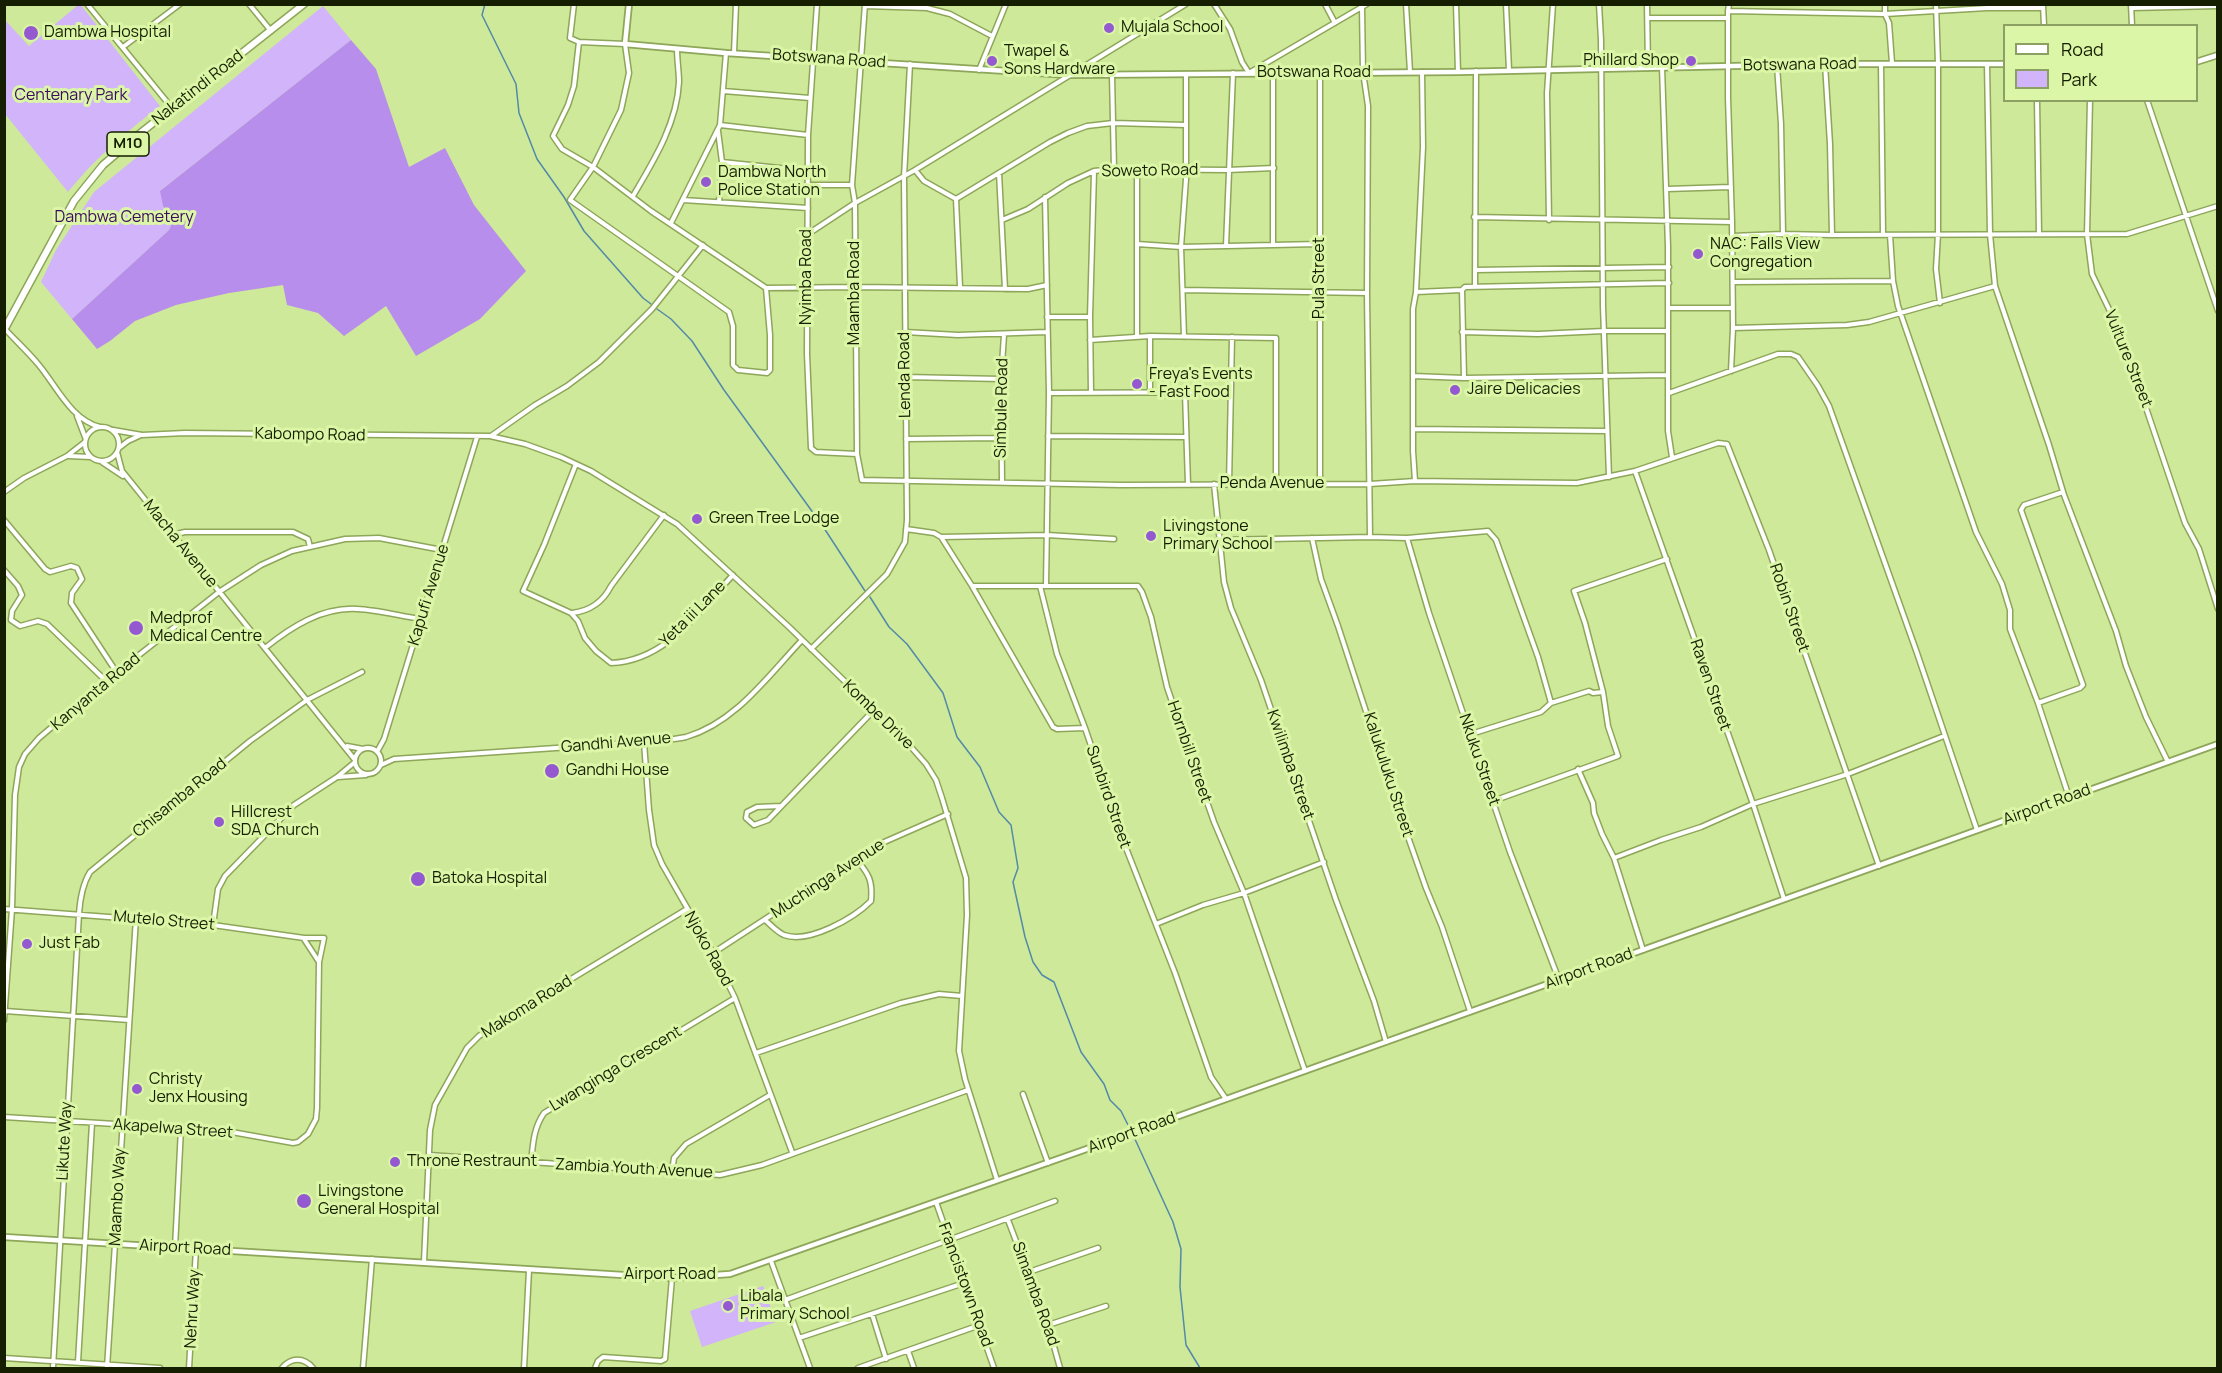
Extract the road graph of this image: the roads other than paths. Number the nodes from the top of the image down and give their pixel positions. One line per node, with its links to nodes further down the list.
1 (87, 4): 39 (street)
2 (180, 4): 39 (street)
3 (249, 4): 35 (street)
4 (304, 4): 35 (highway, Nakatindi Road / M10)
5 (574, 4): 37 (street)
6 (629, 4): 38 (street)
7 (736, 4): 42 (street)
8 (817, 4): 44 (street, Nyimba Road)
9 (1006, 4): 36 (street)
10 (1186, 4): 72 (street)
11 (1214, 4): 71 (street)
12 (1325, 4): 32 (street)
13 (1406, 4): 66 (street)
14 (1456, 4): 68 (street)
15 (1506, 4): 60 (street)
16 (1553, 4): 61 (street)
17 (1599, 4): 58 (street)
18 (1647, 4): 30 (street)
19 (1728, 4): 27 (street)
20 (1885, 4): 29 (street)
21 (1935, 4): 28 (street)
22 (865, 5): 36 (street); 46 (street, Maamba Road)
23 (1364, 6): 32 (street); 65 (street)
24 (2043, 6): 28 (street); 33 (street)
25 (2132, 6): 26 (street); 34 (street)
26 (2217, 6)
27 (1728, 11): 29 (street); 31 (street)
28 (1935, 11): 29 (street); 48 (street)
29 (1885, 14): 47 (street)
30 (1648, 18): 31 (street); 57 (street)
31 (1728, 18): 55 (street)
32 (1335, 23): 71 (street)
33 (2044, 24)
34 (2132, 24)
35 (271, 31): 79 (highway, Nakatindi Road / M10)
36 (992, 36): 59 (street)
37 (579, 42): 38 (street); 86 (street)
38 (625, 44): 40 (street, Botswana Road); 86 (street)
39 (123, 47): 79 (street)
40 (677, 49): 41 (street, Botswana Road); 101 (street)
41 (726, 53): 42 (street, Botswana Road); 74 (street)
42 (734, 53): 44 (street, Botswana Road)
43 (2217, 55): 45 (street)
44 (813, 58): 46 (street, Botswana Road); 75 (street, Nyimba Road)
45 (2198, 61)
46 (860, 62): 49 (street, Botswana Road); 98 (street, Maamba Road)
47 (1892, 63): 48 (street, Botswana Road); 51 (street, Botswana Road)
48 (1938, 63): 52 (street, Botswana Road); 120 (street)
49 (910, 64): 59 (street, Botswana Road); 96 (street, Lenda Road)
50 (1825, 64): 51 (street, Botswana Road); 54 (street, Botswana Road); 124 (street)
51 (1881, 64): 119 (street)
52 (1987, 64): 53 (street, Botswana Road); 121 (street)
53 (2003, 64)
54 (1777, 65): 55 (street, Botswana Road); 118 (street)
55 (1728, 66): 56 (street, Botswana Road); 99 (street)
56 (1662, 67): 57 (street, Botswana Road); 100 (street)
57 (1648, 68): 58 (street, Botswana Road)
58 (1601, 69): 61 (street, Botswana Road); 112 (street)
59 (979, 70): 72 (street, Botswana Road)
60 (1509, 70): 61 (street, Botswana Road); 62 (street, Botswana Road)
61 (1548, 70): 111 (street)
62 (1476, 71): 68 (street, Botswana Road); 110 (street)
63 (1273, 72): 64 (street, Botswana Road); 71 (street, Botswana Road); 87 (street)
64 (1320, 72): 65 (street, Botswana Road); 129 (street, Pula Street)
65 (1364, 72): 66 (street, Botswana Road); 153 (street)
66 (1410, 72): 67 (street, Botswana Road)
67 (1422, 72): 68 (street, Botswana Road); 152 (street)
68 (1458, 72)
69 (1186, 73): 70 (street, Botswana Road); 73 (street, Botswana Road); 82 (street)
70 (1233, 73): 71 (street, Botswana Road); 92 (street)
71 (1249, 73)
72 (1069, 75): 73 (street, Botswana Road); 91 (street)
73 (1112, 75): 80 (street)
74 (723, 92): 75 (street); 81 (street)
75 (810, 98): 84 (street, Nyimba Road)
76 (2037, 102): 122 (street)
77 (2090, 102): 123 (street, Vulture Street)
78 (2148, 102): 109 (street)
79 (172, 108): 163 (highway, Nakatindi Road / M10)
80 (1113, 123): 82 (street); 88 (street); 95 (street)
81 (720, 125): 83 (street); 84 (street)
82 (1186, 125): 90 (street)
83 (718, 131): 85 (street); 104 (street)
84 (808, 135): 93 (street, Nyimba Road)
85 (722, 162): 93 (street); 105 (street)
86 (593, 167): 101 (street); 136 (street)
87 (1274, 168): 92 (street, Soweto Road); 128 (street)
88 (1114, 169): 89 (street, Soweto Road); 94 (street, Soweto Road)
89 (1137, 169): 90 (street, Soweto Road); 127 (street)
90 (1185, 169): 92 (street, Soweto Road); 132 (street)
91 (915, 170): 96 (street); 103 (street)
92 (1228, 170): 131 (street)
93 (808, 171): 97 (street, Nyimba Road)
94 (1094, 171): 102 (street, Soweto Road); 161 (street)
95 (999, 173): 103 (street); 113 (street)
96 (904, 177): 106 (street); 147 (street, Lenda Road)
97 (807, 185): 98 (street); 108 (street, Nyimba Road)
98 (852, 185): 106 (street, Maamba Road)
99 (1730, 186): 100 (street); 115 (street)
100 (1667, 189): 114 (street)
101 (633, 196): 116 (street)
102 (1045, 197): 113 (street, Soweto Road); 141 (street)
103 (956, 199): 145 (street)
104 (683, 200): 105 (street); 116 (street)
105 (719, 202): 108 (street)
106 (855, 203): 117 (street); 144 (street, Maamba Road)
107 (2217, 206): 109 (street)
108 (808, 207): 117 (street, Nyimba Road)
109 (2185, 217): 123 (street); 158 (street)
110 (1474, 218): 111 (street); 135 (street)
111 (1549, 219): 112 (street)
112 (1603, 219): 114 (street); 134 (street)
113 (1002, 220): 149 (street)
114 (1666, 220): 115 (street); 133 (street)
115 (1732, 222): 126 (street)
116 (670, 223): 130 (street)
117 (808, 234): 148 (street, Nyimba Road)
118 (1783, 234): 124 (street); 126 (street)
119 (1883, 234): 124 (street); 125 (street)
120 (1938, 234): 121 (street); 125 (street); 155 (street)
121 (1990, 234): 122 (street); 143 (street)
122 (2039, 234): 123 (street)
123 (2087, 234): 243 (street, Vulture Street)
124 (1832, 235)
125 (1890, 235): 137 (street)
126 (1732, 236): 138 (street)
127 (1137, 244): 132 (street); 171 (street)
128 (1273, 244): 129 (street); 131 (street)
129 (1319, 244): 154 (street, Pula Street)
130 (703, 245): 136 (street); 146 (street)
131 (1226, 246): 132 (street)
132 (1182, 247): 150 (street)
133 (1669, 267): 134 (street); 140 (street)
134 (1603, 269): 135 (street); 139 (street)
135 (1475, 270): 142 (street)
136 (679, 276): 146 (street); 194 (street)
137 (1893, 281): 138 (street); 159 (street)
138 (1733, 282): 157 (street)
139 (1603, 283): 140 (street); 142 (street); 164 (street)
140 (1669, 283): 156 (street)
141 (1047, 285): 149 (street); 160 (street)
142 (1475, 286): 151 (street)
143 (1995, 286): 155 (street); 222 (street)
144 (855, 287): 147 (street); 148 (street); 202 (street, Maamba Road)
145 (960, 287): 147 (street); 149 (street)
146 (766, 288): 148 (street)
147 (904, 288): 166 (street, Lenda Road)
148 (808, 289): 202 (street, Nyimba Road)
149 (1005, 289)
150 (1183, 290): 154 (street); 172 (street)
151 (1462, 290): 152 (street); 168 (street)
152 (1416, 292): 177 (street)
153 (1366, 293): 154 (street); 220 (street)
154 (1320, 294): 219 (street, Pula Street)
155 (1940, 303): 159 (street)
156 (1669, 308): 157 (street); 165 (street)
157 (1731, 308): 162 (street)
158 (2217, 311)
159 (1901, 313): 162 (street); 255 (street)
160 (1047, 317): 161 (street); 167 (street)
161 (1090, 317): 174 (street)
162 (1732, 328): 175 (street)
163 (5, 330): 188 (street)
164 (1604, 331): 165 (street); 168 (street); 178 (street)
165 (1668, 331): 176 (street)
166 (905, 332): 169 (street); 179 (street, Lenda Road)
167 (1046, 332): 169 (street); 184 (street)
168 (1462, 332): 180 (street)
169 (1004, 335): 181 (street, Simbule Road)
170 (1150, 336): 171 (street); 172 (street); 182 (street)
171 (1137, 337): 174 (street)
172 (1184, 337): 173 (street)
173 (1232, 337): 183 (street); 214 (street)
174 (1090, 340): 185 (street)
175 (1731, 371): 187 (street); 259 (street)
176 (1668, 375): 178 (street); 187 (street)
177 (1413, 376): 180 (street); 190 (street)
178 (1605, 376): 180 (street); 192 (street)
179 (905, 377): 181 (street); 199 (street, Lenda Road)
180 (1464, 378)
181 (1001, 379): 198 (street, Simbule Road)
182 (1150, 392): 185 (street); 186 (street)
183 (1231, 392): 186 (street); 218 (street)
184 (1048, 393): 185 (street); 195 (street)
185 (1091, 393)
186 (1185, 393): 197 (street)
187 (1669, 393): 205 (street)
188 (75, 412): 189 (street); 200 (street)
189 (100, 427): 191 (street); 200 (street)
190 (1413, 429): 192 (street); 212 (street)
191 (113, 430): 193 (street, Kabompo Road); 201 (street)
192 (1607, 431): 209 (street)
193 (142, 435): 196 (street, Kabompo Road); 201 (street, Kabompo Road)
194 (490, 436): 196 (street, Kombe Drive); 207 (street, Kombe Drive)
195 (1048, 436): 197 (street); 215 (street)
196 (477, 437): 235 (street, Kapufi Avenue)
197 (1185, 437): 216 (street)
198 (1000, 438): 199 (street); 213 (street, Simbule Road)
199 (906, 439): 211 (street, Lenda Road)
200 (85, 441): 203 (street); 204 (street)
201 (118, 450): 206 (street); 210 (street, Macha Avenue)
202 (857, 454): 211 (street, Maamba Road)
203 (67, 456): 204 (street); 221 (street)
204 (91, 457): 206 (street)
205 (1672, 457): 208 (street, Robin Street); 271 (street, Robin Street)
206 (101, 461): 210 (street, Macha Avenue)
207 (576, 464): 223 (street, Kombe Drive); 244 (street)
208 (1635, 471): 209 (street, Penda Avenue); 236 (street, Raven Street)
209 (1609, 477): 212 (street, Penda Avenue)
210 (129, 480): 226 (street, Macha Avenue)
211 (907, 481): 213 (street, Penda Avenue); 225 (street, Lenda Road)
212 (1415, 481): 220 (street, Penda Avenue)
213 (1002, 482): 215 (street, Penda Avenue)
214 (1276, 483): 218 (street, Penda Avenue); 219 (street, Penda Avenue)
215 (1046, 484): 216 (street, Penda Avenue); 227 (street)
216 (1188, 484): 217 (street, Penda Avenue)
217 (1214, 484): 218 (street, Penda Avenue); 233 (street, Kwilimba Street)
218 (1229, 484)
219 (1320, 484): 220 (street, Penda Avenue)
220 (1370, 484): 229 (street)
221 (4, 492)
222 (2063, 492): 255 (street); 267 (street)
223 (664, 515): 238 (street, Kombe Drive); 244 (street)
224 (4, 520): 250 (street)
225 (906, 529): 228 (street); 248 (street, Lenda Road)
226 (172, 535): 234 (street); 242 (street, Macha Avenue)
227 (1047, 535): 228 (street); 232 (street); 241 (street)
228 (941, 537): 239 (street, Sunbird Street)
229 (1370, 537): 230 (street); 231 (street)
230 (1312, 538): 233 (street); 302 (street, Kalukuluku Street)
231 (1407, 538): 254 (street); 258 (street, Nkuku Street)
232 (1114, 539)
233 (1218, 540): 281 (street, Kwilimba Street)
234 (310, 547): 235 (street, Kanyanta Road); 242 (street, Kanyanta Road)
235 (442, 550): 245 (street, Kapufi Avenue)
236 (1667, 560): 252 (street); 275 (street, Raven Street)
237 (4, 570): 251 (street)
238 (733, 575): 244 (street, Yeta iii Lane); 246 (street, Kombe Drive)
239 (972, 586): 240 (street, Hornbill Street); 257 (street, Sunbird Street)
240 (1040, 586): 241 (street, Hornbill Street); 257 (street)
241 (1046, 586): 283 (street, Hornbill Street)
242 (219, 592): 247 (street, Macha Avenue); 250 (street, Kanyanta Road)
243 (2217, 609)
244 (571, 613)
245 (422, 619): 247 (street); 264 (street, Kapufi Avenue)
246 (802, 640): 248 (street, Kombe Drive); 260 (street, Gandhi Avenue)
247 (265, 648): 253 (street, Macha Avenue)
248 (811, 649): 256 (street, Kombe Drive)
249 (362, 672): 253 (street, Chisamba Road)
250 (117, 673): 251 (street, Kanyanta Road)
251 (106, 681): 286 (street, Kanyanta Road)
252 (1603, 692): 254 (street); 269 (street)
253 (307, 700): 262 (street, Macha Avenue); 288 (street, Chisamba Road)
254 (1551, 703): 258 (street)
255 (2038, 703): 273 (street)
256 (874, 710): 276 (street); 277 (street, Kombe Drive)
257 (1085, 728): 291 (street, Sunbird Street)
258 (1471, 734): 274 (street, Nkuku Street)
259 (1944, 736): 271 (street); 278 (street)
260 (644, 742): 265 (street, Gandhi Avenue); 287 (street, Njoko Raod)
261 (2217, 744): 267 (street, Airport Road)
262 (346, 746): 263 (street); 266 (street, Macha Avenue)
263 (364, 749): 264 (street); 266 (street)
264 (378, 753): 265 (street, Gandhi Avenue); 268 (street)
265 (394, 759): 268 (street, Gandhi Avenue)
266 (355, 761): 270 (street); 272 (street)
267 (2168, 762): 273 (street, Airport Road)
268 (381, 765): 270 (street)
269 (1578, 769): 274 (street); 279 (street)
270 (368, 774): 272 (street)
271 (1848, 774): 275 (street); 282 (street, Robin Street)
272 (337, 777): 292 (street)
273 (2069, 797): 278 (street, Airport Road)
274 (1493, 801): 298 (street, Nkuku Street)
275 (1753, 804): 279 (street); 284 (street, Raven Street)
276 (781, 806): 276 (street)
277 (948, 814): 280 (street, Muchinga Avenue); 299 (street, Kombe Drive)
278 (1977, 830): 282 (street, Airport Road)
279 (1614, 858): 295 (street)
280 (856, 859): 290 (street, Muchinga Avenue); 290 (street)
281 (1324, 862): 283 (street); 306 (street, Kwilimba Street)
282 (1879, 866): 284 (street, Airport Road)
283 (1244, 892): 291 (street); 308 (street, Hornbill Street)
284 (1784, 899): 295 (street, Airport Road)
285 (4, 909): 286 (street, Mutelo Street)
286 (12, 909): 288 (street, Mutelo Street); 301 (street, Kanyanta Road)
287 (687, 909): 296 (street, Njoko Raod); 319 (street, Makoma Road)
288 (79, 914): 289 (street, Mutelo Street); 303 (street, Likute Way)
289 (136, 918): 292 (street, Mutelo Street); 305 (street, Maambo Way)
290 (765, 920): 296 (street, Muchinga Avenue)
291 (1156, 924): 312 (street, Sunbird Street)
292 (213, 925): 293 (street, Mutelo Street)
293 (304, 938): 294 (street, Mutelo Street); 297 (street)
294 (324, 938): 297 (street, Akapelwa Street)
295 (1643, 950): 298 (street, Airport Road)
296 (712, 953): 300 (street, Njoko Raod)
297 (319, 962): 317 (street, Akapelwa Street)
298 (1559, 980): 302 (street, Airport Road)
299 (962, 996): 307 (street); 309 (street, Kombe Drive)
300 (735, 998): 307 (street, Njoko Raod); 320 (street, Lwanginga Crescent)
301 (5, 1011): 303 (street); 304 (street, Kanyanta Road)
302 (1470, 1011): 306 (street, Airport Road)
303 (74, 1016): 305 (street); 314 (street, Likute Way)
304 (4, 1020)
305 (129, 1020): 316 (street, Maambo Way)
306 (1386, 1042): 308 (street, Airport Road)
307 (756, 1053): 311 (street, Njoko Raod)
308 (1305, 1071): 312 (street, Airport Road)
309 (968, 1090): 318 (street, Zambia Youth Avenue); 323 (street, Kombe Drive)
310 (1023, 1094): 321 (street)
311 (770, 1095): 318 (street, Njoko Raod); 322 (street)
312 (1226, 1099): 321 (street, Airport Road)
313 (4, 1117): 314 (street, Akapelwa Street)
314 (65, 1121): 315 (street, Akapelwa Street); 329 (street, Likute Way)
315 (92, 1123): 316 (street, Akapelwa Street); 330 (street)
316 (122, 1125): 317 (street, Akapelwa Street); 331 (street, Maambo Way)
317 (181, 1128): 332 (street)
318 (792, 1152): 322 (street, Zambia Youth Avenue)
319 (429, 1155): 320 (street, Zambia Youth Avenue); 337 (street, Makoma Road)
320 (531, 1163): 322 (street, Zambia Youth Avenue)
321 (1048, 1163): 323 (street, Airport Road)
322 (672, 1171)
323 (998, 1180): 325 (street, Airport Road)
324 (1055, 1201): 326 (street)
325 (936, 1202): 328 (street, Francistown Road); 336 (street, Airport Road)
326 (1008, 1220): 328 (street); 339 (street, Simamba Road)
327 (4, 1237): 329 (street, Airport Road)
328 (949, 1240): 341 (street, Francistown Road); 342 (street)
329 (60, 1241): 330 (street, Airport Road); 351 (street, Likute Way)
330 (85, 1242): 331 (street, Airport Road); 352 (street)
331 (115, 1244): 332 (street, Airport Road); 353 (street, Maambo Way)
332 (175, 1248): 334 (street, Airport Road)
333 (1098, 1248): 339 (street)
334 (196, 1249): 335 (street, Airport Road); 356 (street, Nehru Way)
335 (372, 1259): 337 (street, Airport Road); 359 (street)
336 (771, 1261): 340 (street, Airport Road); 342 (street)
337 (424, 1262): 338 (street, Airport Road)
338 (529, 1270): 340 (street, Airport Road); 360 (street)
339 (1029, 1272): 346 (street, Simamba Road)
340 (672, 1278): 361 (street)
341 (964, 1282): 344 (street); 345 (street, Francistown Road)
342 (785, 1300): 347 (street)
343 (1106, 1306): 346 (street)
344 (872, 1314): 347 (street); 350 (street)
345 (980, 1325): 348 (street); 365 (street, Francistown Road)
346 (1048, 1325): 366 (street, Simamba Road)
347 (799, 1338): 362 (street)
348 (908, 1350): 350 (street); 364 (street)
349 (4, 1358): 351 (street)
350 (886, 1359): 363 (street)
351 (53, 1360): 352 (street); 354 (street, Likute Way)
352 (78, 1362): 353 (street)
353 (107, 1367): 355 (street)
354 (52, 1368)
355 (160, 1368)
356 (189, 1368)
357 (282, 1368): 358 (street)
358 (313, 1368)
359 (363, 1368)
360 (524, 1368)
361 (596, 1368)
362 (810, 1368)
363 (858, 1368)
364 (914, 1368)
365 (994, 1368)
366 (1060, 1368)

